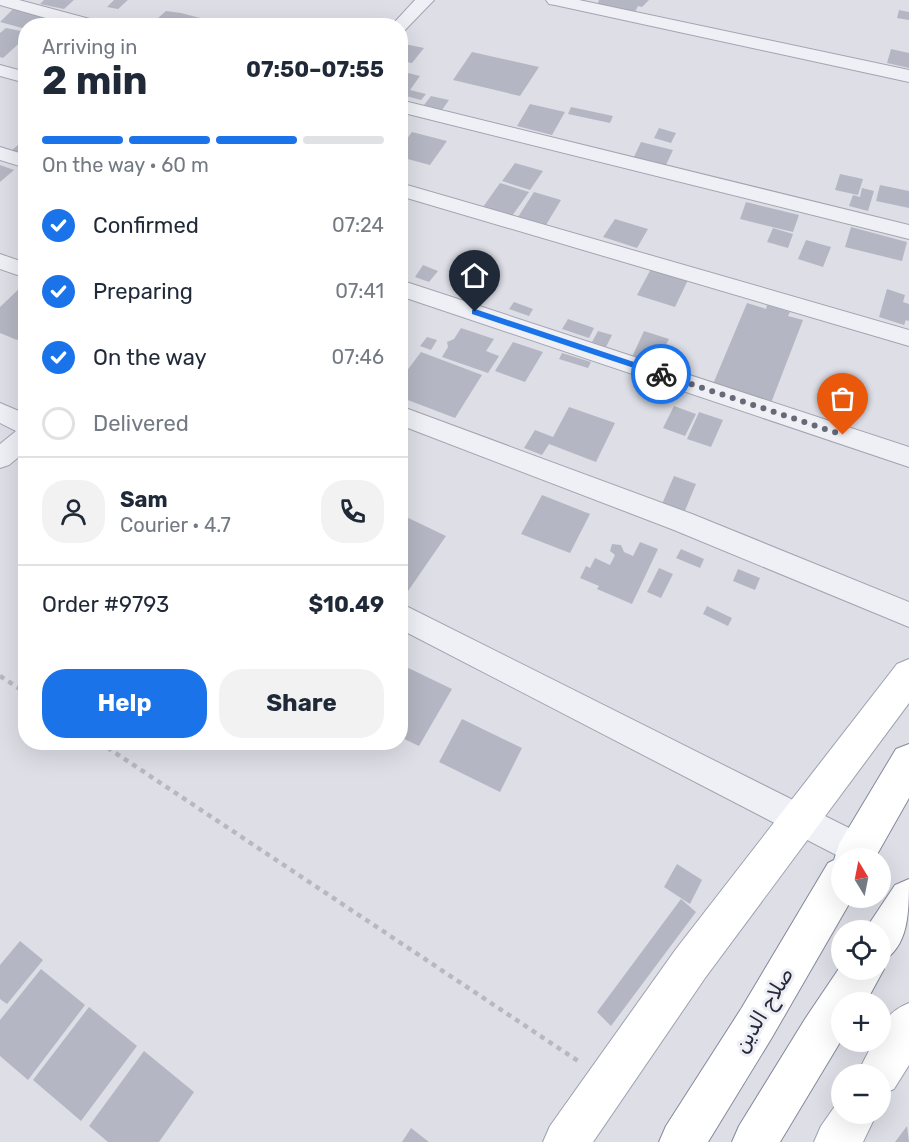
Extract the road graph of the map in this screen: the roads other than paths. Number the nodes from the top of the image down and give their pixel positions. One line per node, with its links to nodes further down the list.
1 (0, 0): 4 (street)
2 (425, 0): 5 (street)
3 (555, 0): 8 (street)
4 (66, 18)
5 (407, 18)
6 (0, 70): 7 (street)
7 (18, 76)
8 (909, 76)
9 (408, 108): 13 (street)
10 (0, 153): 11 (street)
11 (18, 159)
12 (408, 191): 17 (street)
13 (909, 232)
14 (0, 261): 15 (street)
15 (18, 268)
16 (408, 291): 22 (street)
17 (909, 338)
18 (0, 412): 20 (street)
19 (408, 418): 24 (street)
20 (18, 421)
21 (18, 443): 23 (street)
22 (909, 457)
23 (0, 458)
24 (909, 615)
25 (408, 619): 28 (street)
26 (909, 675): 28 (main road)
27 (909, 762): 30 (main road, صلاح الدين)
28 (799, 818): 29 (street); 38 (main road)
29 (835, 848)
30 (859, 848)
31 (831, 895): 39 (main road, صلاح الدين)
32 (909, 899): 33 (main road)
33 (891, 926)
34 (855, 980): 40 (main road)
35 (909, 1024): 36 (main road)
36 (885, 1064)
37 (848, 1124): 41 (main road)
38 (566, 1142)
39 (682, 1142)
40 (755, 1142)
41 (837, 1142)

